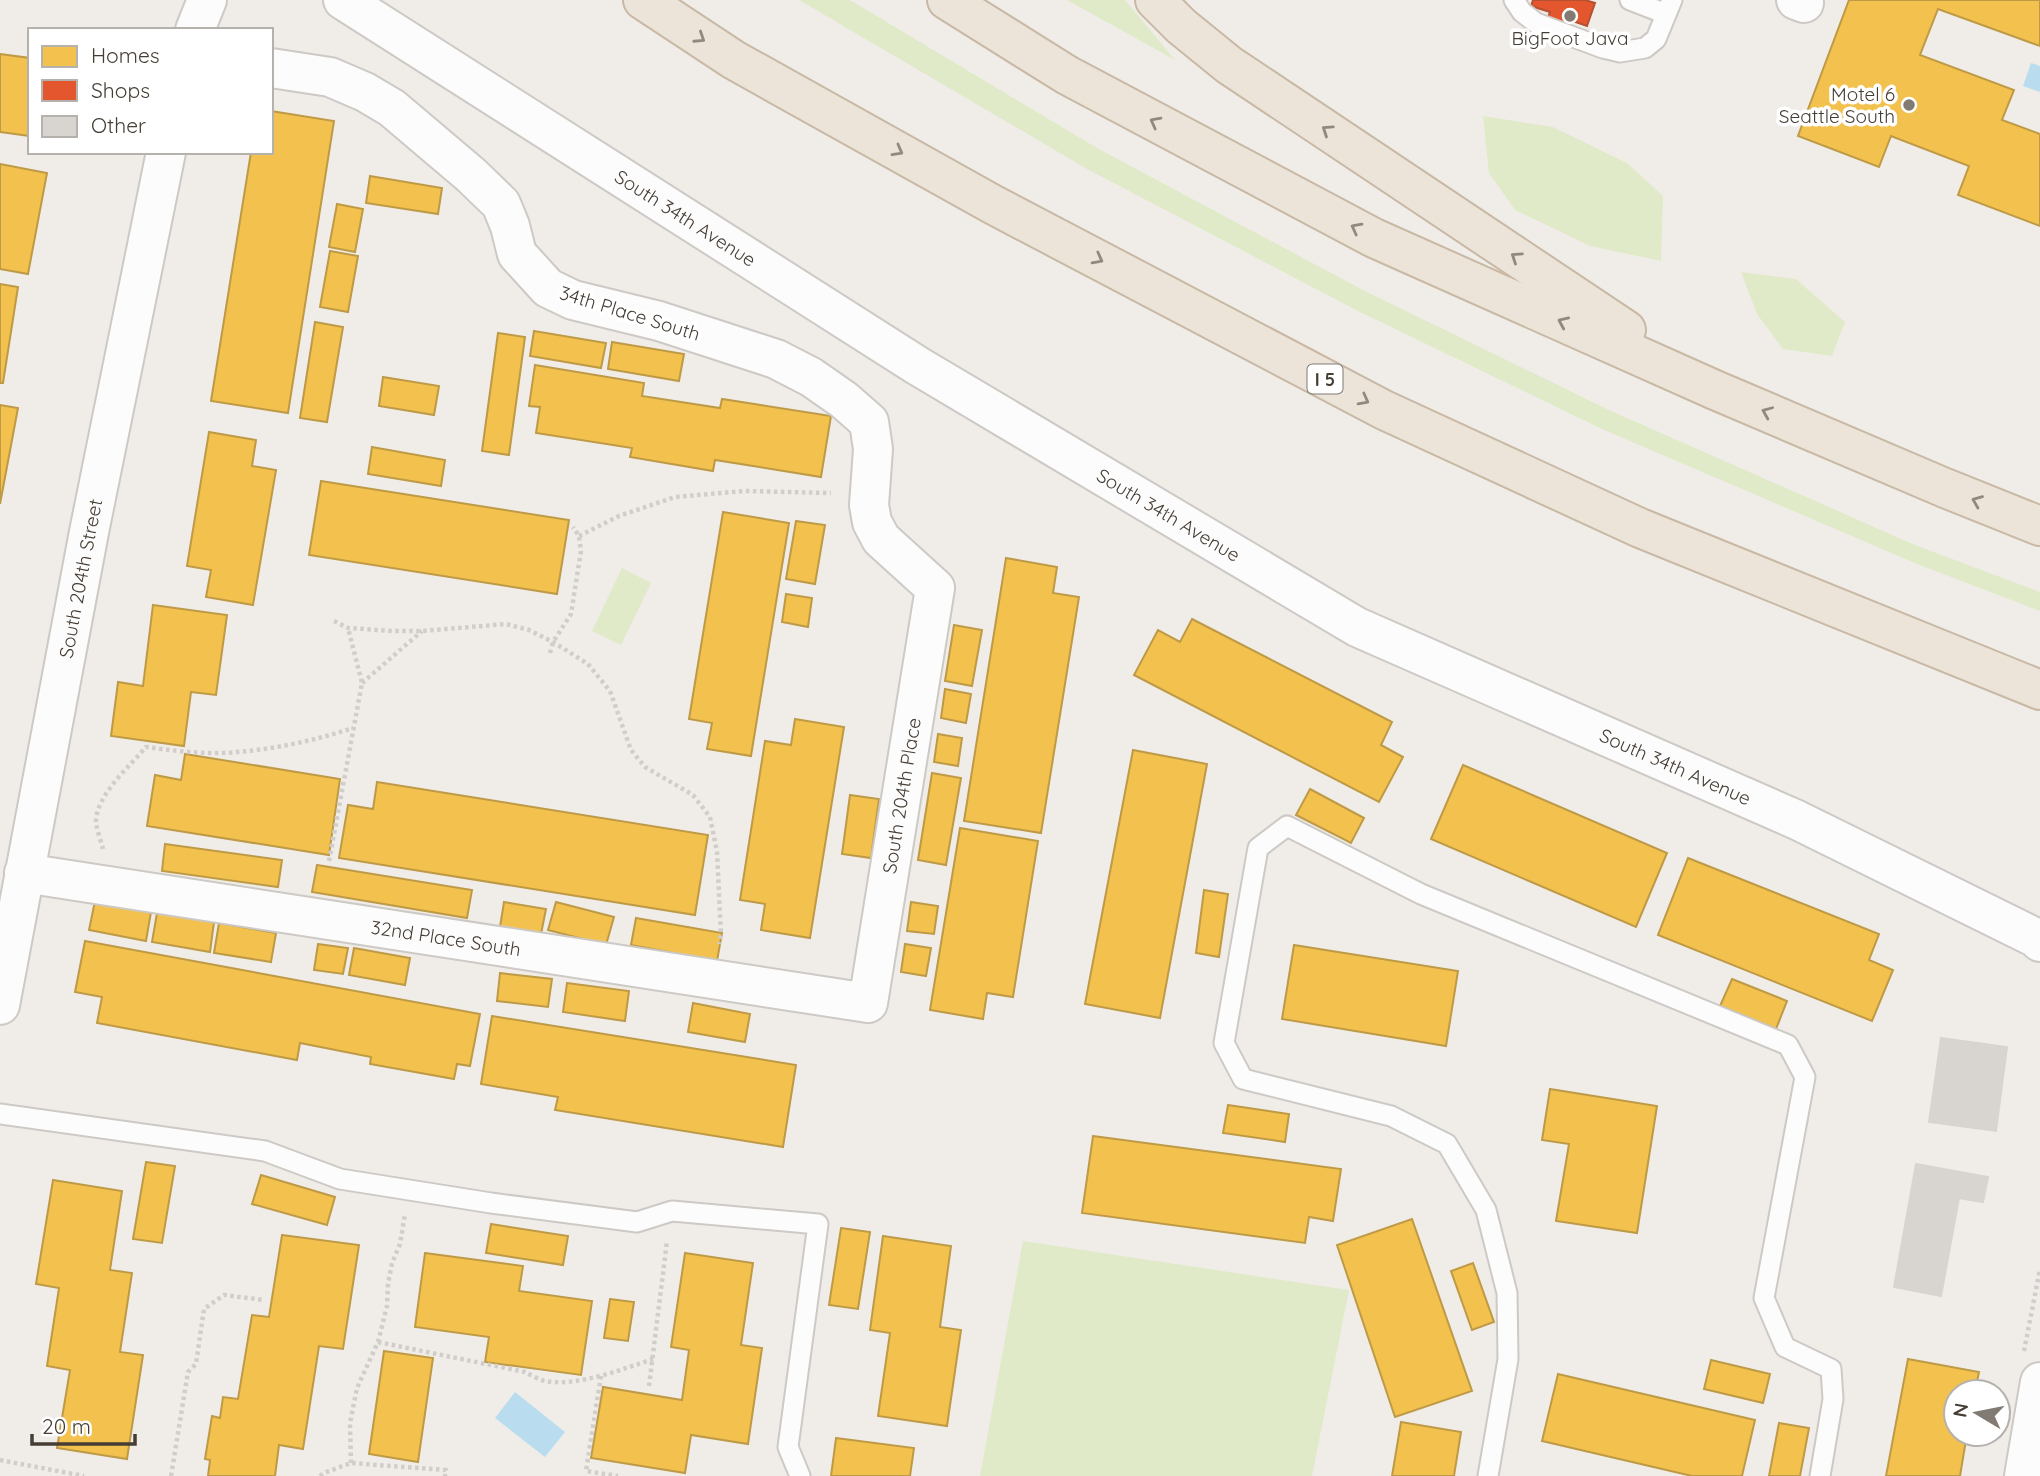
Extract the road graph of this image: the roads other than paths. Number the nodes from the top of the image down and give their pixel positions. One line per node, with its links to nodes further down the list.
1 (206, 0): 9 (street)
2 (343, 0): 17 (street, South 34th Avenue)
3 (643, 0): 15 (highway, I 5, one-way to 15)
4 (947, 0): 12 (highway, one-way to 4)
5 (1154, 0): 12 (highway, one-way to 5)
6 (1514, 0): 8 (lane)
7 (1630, 0): 8 (lane)
8 (1669, 7)
9 (196, 28)
10 (273, 68): 14 (street, 34th Place South)
11 (166, 154): 16 (street, South 204th Street)
12 (1715, 390): 13 (highway, one-way to 12)
13 (2040, 526)
14 (935, 588): 18 (street, South 204th Place)
15 (2040, 690)
16 (23, 873): 18 (street, 32nd Place South); 19 (street, South 204th Street)
17 (2040, 942)
18 (868, 1003)
19 (0, 1005)
20 (0, 1114): 22 (lane)
21 (2035, 1383): 25 (street)
22 (800, 1476)
23 (1488, 1476): 24 (lane)
24 (1819, 1476)
25 (2024, 1476)

